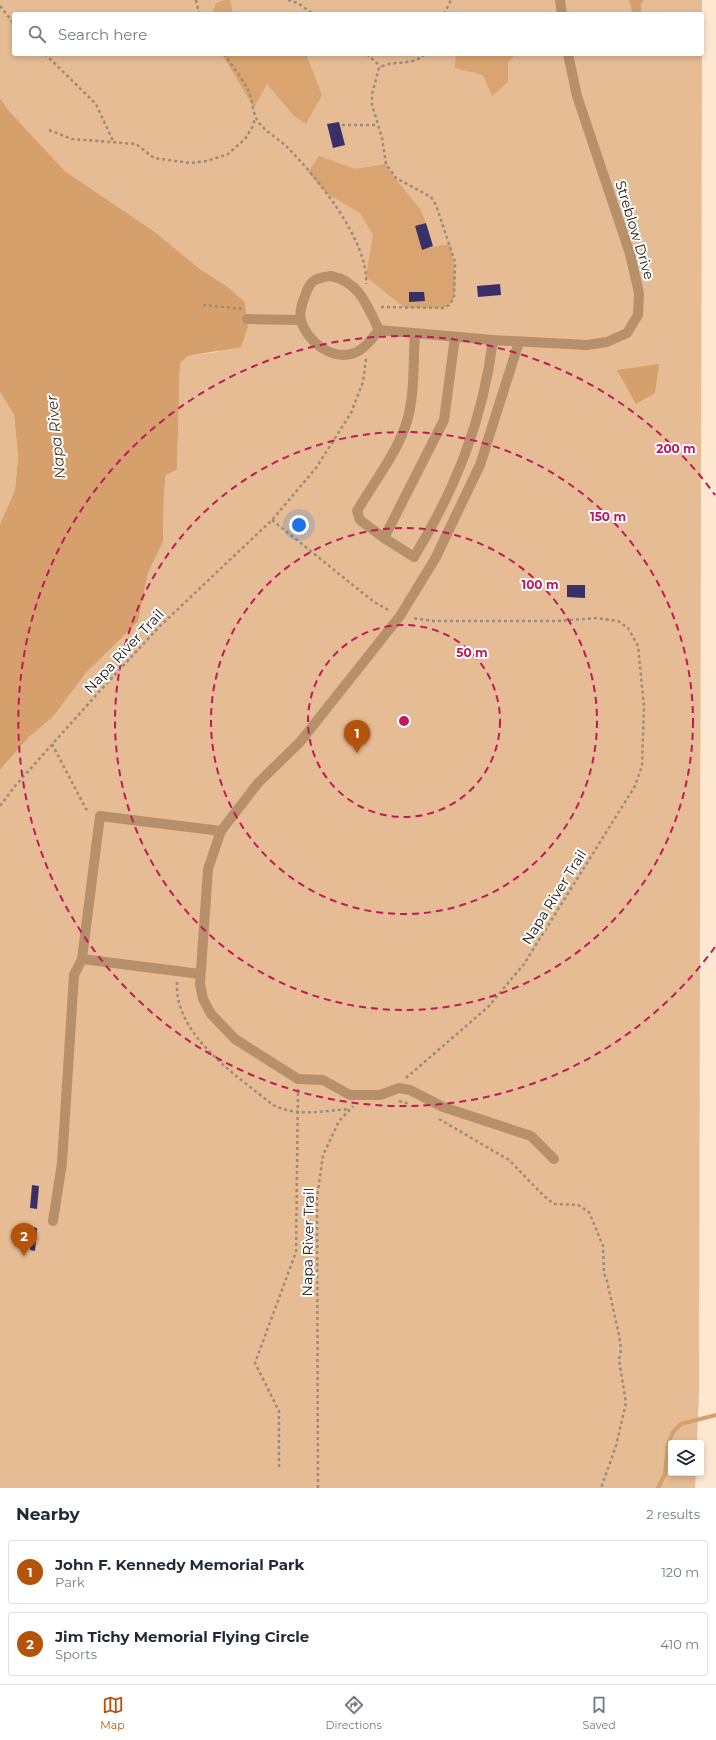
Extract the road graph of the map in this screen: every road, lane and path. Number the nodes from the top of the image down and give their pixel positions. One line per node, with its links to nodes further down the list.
1 (196, 0): 6 (path)
2 (288, 0): 7 (path)
3 (451, 0): 8 (path)
4 (560, 0): 9 (street)
5 (0, 6): 10 (path)
6 (199, 12)
7 (310, 12)
8 (445, 12)
9 (562, 12)
10 (12, 21)
11 (46, 56): 21 (path)
12 (225, 56): 17 (path)
13 (369, 56): 16 (path)
14 (422, 56): 16 (path)
15 (568, 56): 31 (street, Streblow Drive)
16 (381, 67): 19 (path)
17 (256, 118): 21 (path); 22 (path)
18 (342, 125): 19 (path)
19 (378, 125): 22 (path)
20 (49, 130): 21 (path)
21 (112, 141)
22 (364, 301): 26 (street); 27 (street)
23 (203, 305): 24 (path)
24 (249, 309)
25 (247, 320): 26 (street)
26 (301, 320): 32 (street)
27 (379, 330): 28 (street, Streblow Drive); 32 (street)
28 (415, 333): 29 (street, Streblow Drive); 34 (street)
29 (455, 337): 30 (street, Streblow Drive); 34 (street)
30 (493, 340): 31 (street, Streblow Drive); 34 (street)
31 (519, 342): 35 (street)
32 (369, 343): 33 (path, Napa River Trail)
33 (272, 520): 35 (path, Napa River Trail); 36 (path, Napa River Trail)
34 (384, 538)
35 (400, 616): 39 (street); 44 (path, Napa River Trail)
36 (52, 744): 37 (path, Napa River Trail); 38 (path)
37 (0, 806)
38 (100, 816): 39 (street); 40 (street)
39 (221, 831): 42 (street)
40 (82, 958): 41 (street); 52 (street)
41 (177, 971): 42 (street); 49 (path)
42 (200, 974): 43 (street)
43 (298, 1079): 45 (street); 49 (path)
44 (405, 1079)
45 (380, 1095): 47 (path); 51 (street)
46 (358, 1103): 48 (path, Napa River Trail)
47 (413, 1104)
48 (349, 1109): 49 (path); 54 (path, Napa River Trail)
49 (298, 1113): 53 (path)
50 (436, 1117): 55 (path)
51 (554, 1160)
52 (53, 1221)
53 (279, 1467)
54 (318, 1488)
55 (601, 1488)

